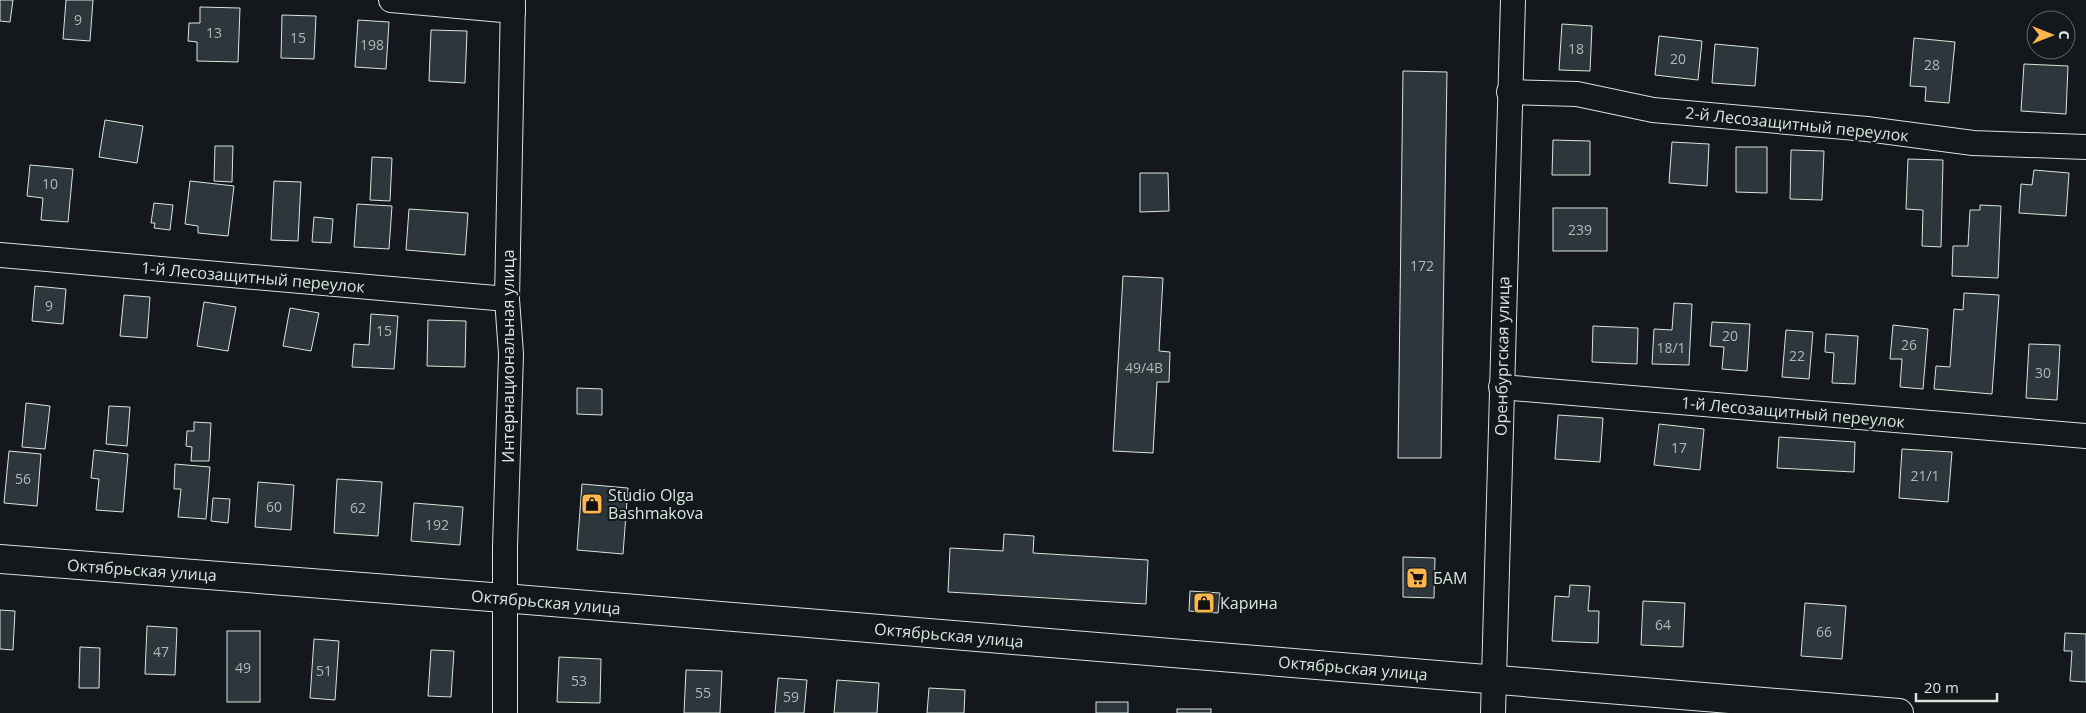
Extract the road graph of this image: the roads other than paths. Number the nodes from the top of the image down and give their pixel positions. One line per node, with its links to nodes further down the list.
1 (391, 0): 3 (street)
2 (1513, 0): 4 (street, Оренбургская улица)
3 (513, 5): 7 (street, Интернациональная улица)
4 (1509, 92): 5 (street, 2-й Лесозащитный переулок); 8 (street, Оренбургская улица)
5 (2086, 147)
6 (0, 255): 7 (street, 1-й Лесозащитный переулок)
7 (507, 299): 11 (street, Интернациональная улица)
8 (1501, 387): 9 (street, 1-й Лесозащитный переулок); 12 (street, Оренбургская улица)
9 (2086, 436)
10 (0, 559): 11 (street, Октябрьская улица)
11 (504, 598): 12 (street, Октябрьская улица); 13 (street, Интернациональная улица)
12 (1494, 680): 14 (street, Оренбургская улица); 15 (street, Октябрьская улица)
13 (505, 713)
14 (1493, 713)
15 (1899, 713)

